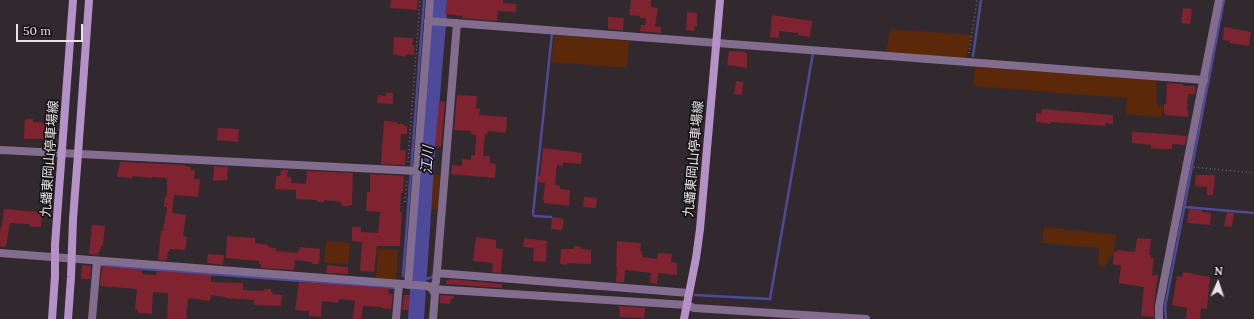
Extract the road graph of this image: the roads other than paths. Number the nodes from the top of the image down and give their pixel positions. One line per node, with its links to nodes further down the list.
1 (73, 0): 11 (main road, 九蟠東岡山停車場線)
2 (89, 0): 12 (main road, 九蟠東岡山停車場線)
3 (430, 0): 6 (street)
4 (720, 0): 8 (main road, 九蟠東岡山停車場線)
5 (1219, 0): 9 (street)
6 (428, 21): 7 (street); 13 (street)
7 (455, 24): 8 (street); 18 (street)
8 (716, 43): 9 (street); 22 (main road, 九蟠東岡山停車場線)
9 (1204, 80): 31 (street)
10 (0, 150): 11 (street)
11 (63, 153): 12 (street); 15 (main road, 九蟠東岡山停車場線)
12 (78, 154): 13 (street); 16 (main road, 九蟠東岡山停車場線)
13 (412, 170): 20 (street)
14 (0, 253): 15 (street)
15 (55, 257): 16 (street); 24 (main road, 九蟠東岡山停車場線)
16 (71, 258): 17 (street); 25 (main road, 九蟠東岡山停車場線)
17 (97, 261): 19 (street); 26 (street)
18 (436, 276): 21 (street); 22 (street)
19 (399, 284): 20 (street); 27 (street)
20 (411, 285): 21 (street)
21 (430, 287): 23 (street); 28 (street)
22 (689, 293): 23 (main road, 九蟠東岡山停車場線)
23 (687, 305): 29 (main road, 九蟠東岡山停車場線); 30 (street)
24 (52, 319)
25 (68, 319)
26 (92, 319)
27 (396, 319)
28 (433, 319)
29 (684, 319)
30 (866, 319)
31 (1159, 319)

